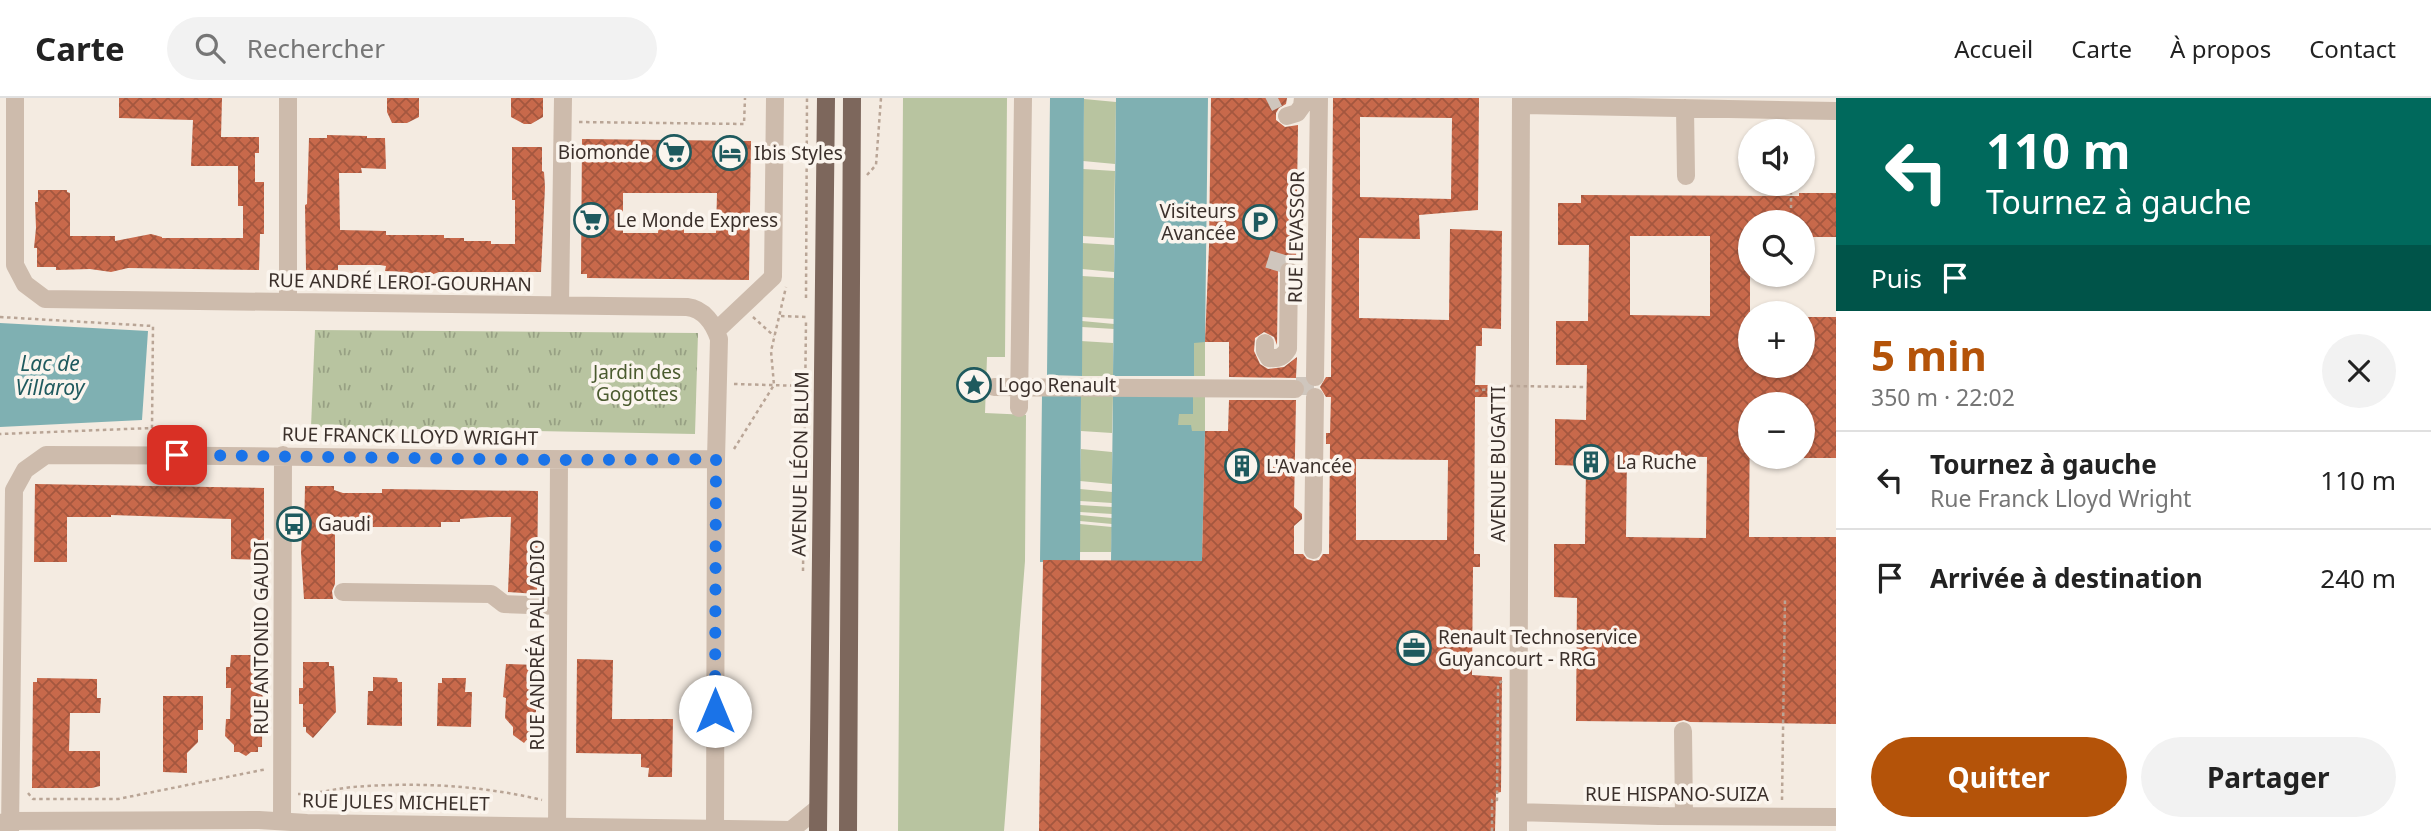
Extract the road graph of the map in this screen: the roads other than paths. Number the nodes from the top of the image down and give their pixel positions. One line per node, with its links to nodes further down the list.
1 (15, 98): 16 (street, RUE ANDRÉ LEROI-GOURHAN)
2 (288, 98): 16 (street)
3 (563, 98): 17 (street)
4 (775, 98): 18 (street)
5 (826, 98): 33 (main road, AVENUE LÉON BLUM)
6 (852, 98): 43 (main road)
7 (1023, 98): 22 (street)
8 (1303, 98): 13 (street)
9 (1319, 98): 20 (street, RUE LEVASSOR)
10 (1521, 102): 11 (street); 34 (street, AVENUE BUGATTI)
11 (1685, 108): 12 (street); 14 (street)
12 (1836, 111)
13 (1287, 116)
14 (1686, 176)
15 (1289, 271): 19 (street)
16 (288, 302): 17 (street, RUE ANDRÉ LEROI-GOURHAN)
17 (560, 305): 18 (street, RUE ANDRÉ LEROI-GOURHAN)
18 (716, 331): 27 (street)
19 (1265, 344)
20 (1315, 377)
21 (994, 387): 22 (street)
22 (1020, 387): 23 (street); 25 (street)
23 (1295, 388)
24 (1315, 397): 29 (street)
25 (1019, 408)
26 (283, 455): 28 (street, RUE FRANCK LLOYD WRIGHT); 37 (street, RUE ANTONIO GAUDI); 38 (street, RUE FRANCK LLOYD WRIGHT)
27 (724, 456): 28 (street, RUE FRANCK LLOYD WRIGHT); 40 (street)
28 (559, 460): 31 (street, RUE ANDRÉA PALLADIO)
29 (1313, 550)
30 (343, 592): 31 (street)
31 (558, 606): 39 (street, RUE ANDRÉA PALLADIO)
32 (1683, 731): 35 (street)
33 (817, 809): 41 (street, RUE JULES MICHELET); 42 (main road, AVENUE LÉON BLUM)
34 (1518, 812): 35 (street, RUE HISPANO-SUIZA); 44 (street, AVENUE BUGATTI)
35 (1684, 816): 36 (street, RUE HISPANO-SUIZA)
36 (1836, 817)
37 (282, 821): 38 (street, RUE JULES MICHELET); 39 (street, RUE JULES MICHELET)
38 (7, 825)
39 (557, 828): 40 (street, RUE JULES MICHELET)
40 (715, 829): 41 (street, RUE JULES MICHELET)
41 (792, 830)
42 (818, 831)
43 (848, 831)
44 (1518, 831)

